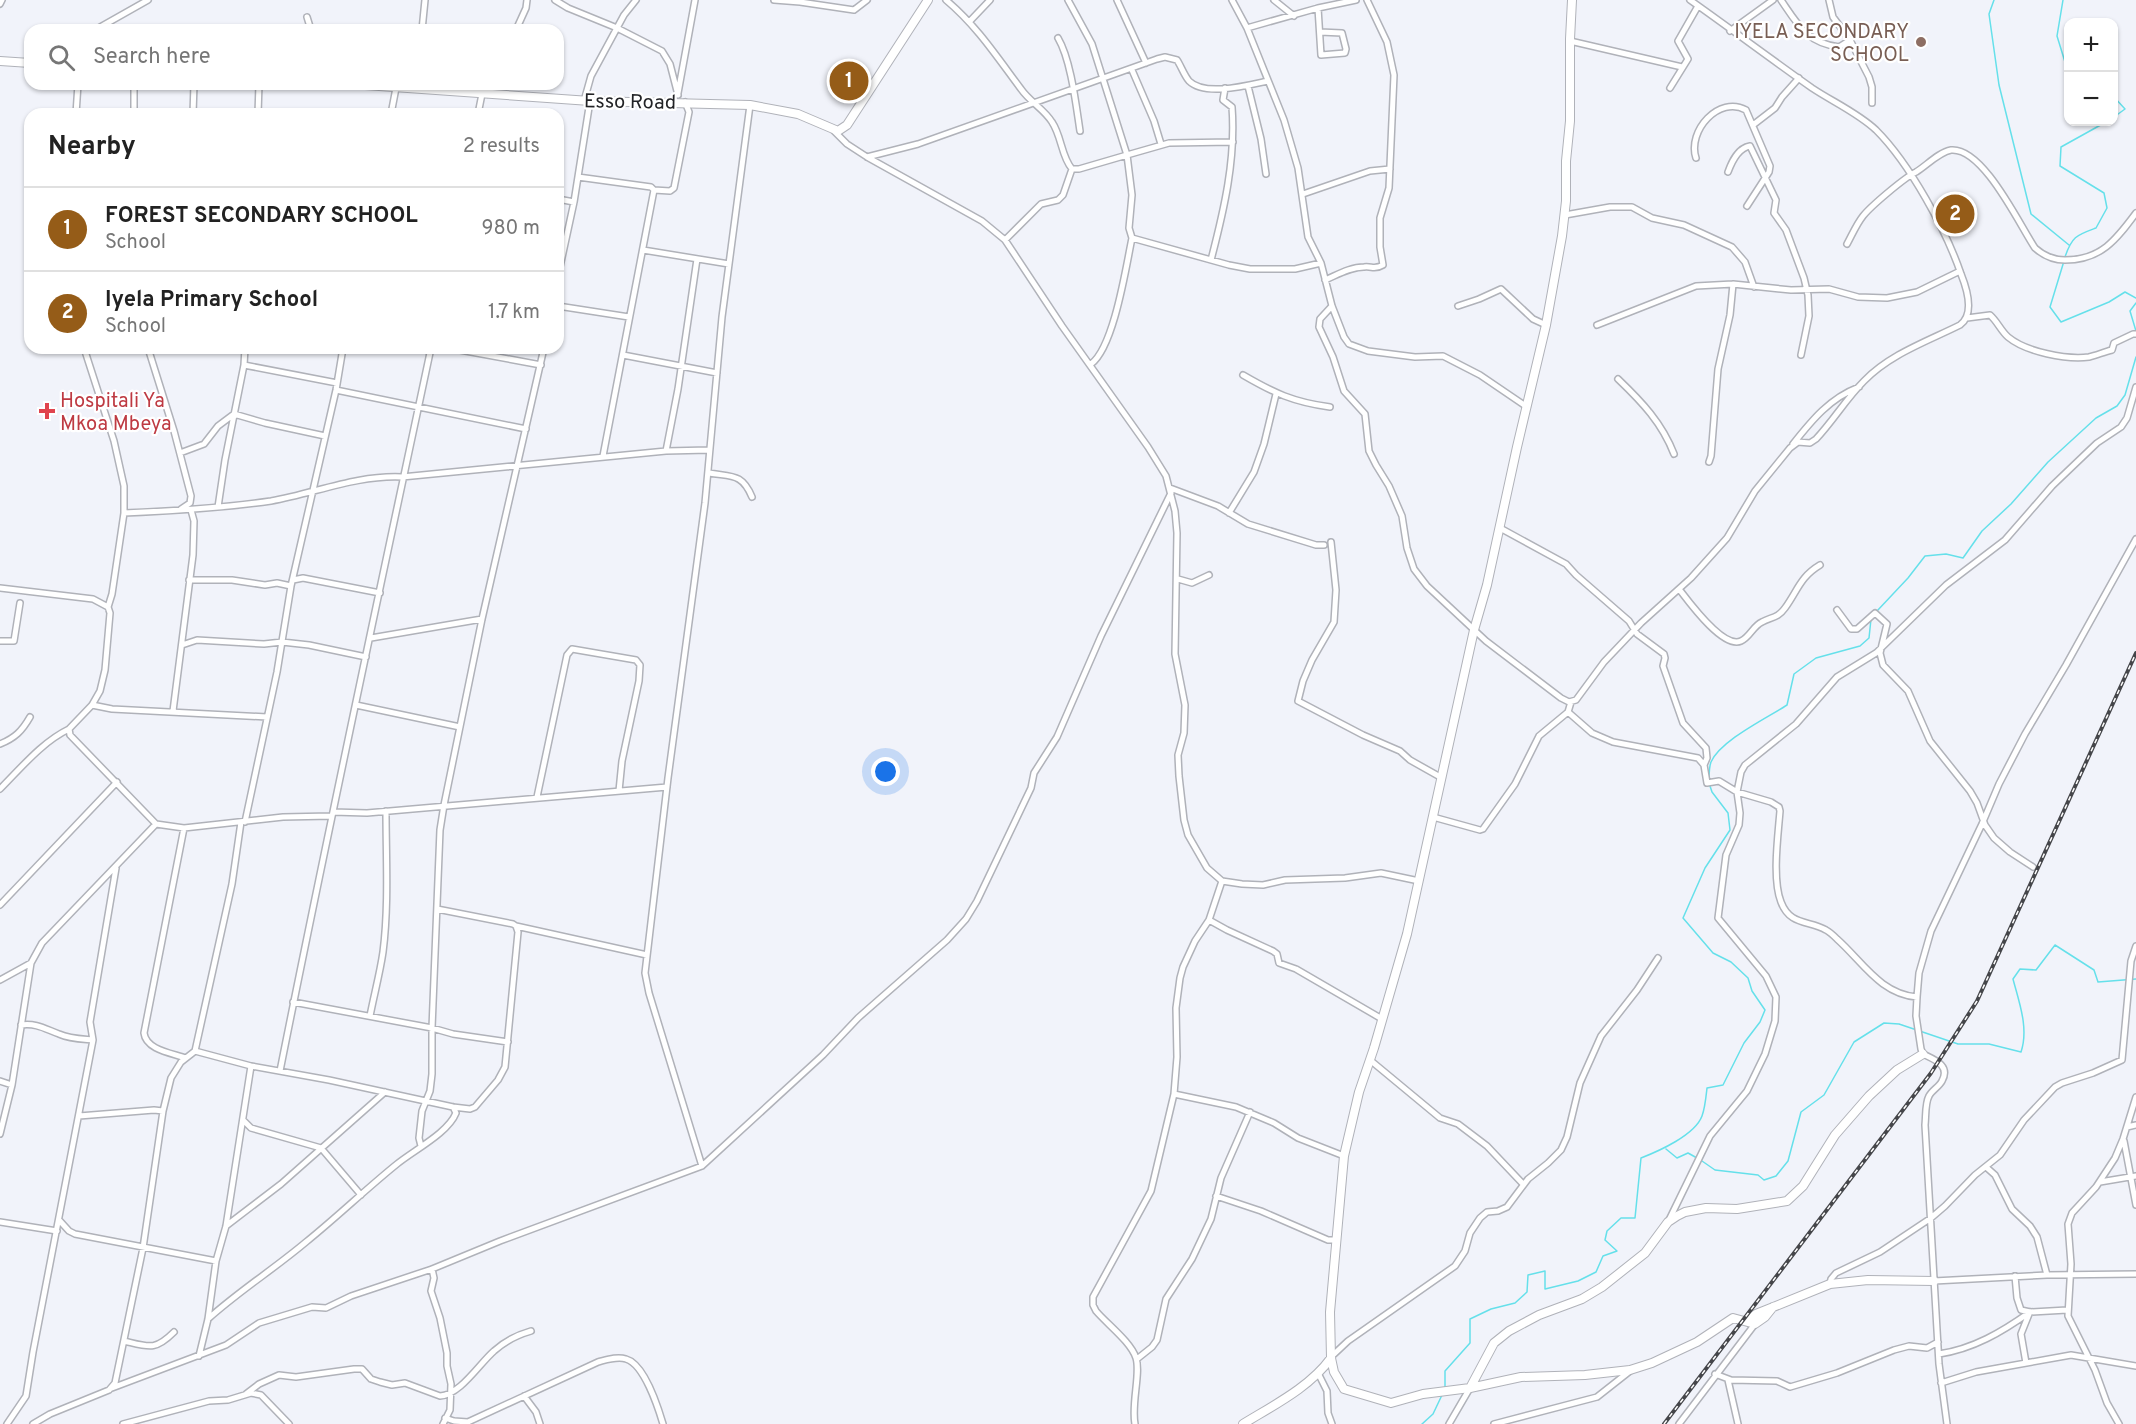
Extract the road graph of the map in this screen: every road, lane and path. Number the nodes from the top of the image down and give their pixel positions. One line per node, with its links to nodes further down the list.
1 (2, 0): 26 (street)
2 (148, 0): 32 (street)
3 (425, 0): 34 (street)
4 (526, 0): 35 (street)
5 (555, 0): 36 (street)
6 (636, 0): 36 (street)
7 (694, 0): 63 (street)
8 (774, 0): 24 (street)
9 (867, 0): 24 (street)
10 (928, 0): 75 (street)
11 (946, 0): 31 (street)
12 (990, 0): 31 (street)
13 (1068, 0): 48 (street)
14 (1117, 0): 45 (street)
15 (1232, 0): 37 (street)
16 (1274, 0): 29 (street)
17 (1356, 0): 25 (street)
18 (1367, 0): 83 (street)
19 (1572, 0): 42 (street)
20 (1690, 0): 27 (street)
21 (1773, 0): 38 (street)
22 (1781, 0): 41 (street)
23 (1829, 0): 41 (street)
24 (800, 1)
25 (1344, 1): 28 (street)
26 (0, 4)
27 (1698, 6): 38 (street); 46 (street)
28 (1318, 8): 29 (street); 39 (street)
29 (1294, 16): 37 (street)
30 (307, 17): 33 (street)
31 (970, 21): 65 (street)
32 (106, 24)
33 (309, 24)
34 (423, 24)
35 (519, 24)
36 (617, 28): 63 (street); 64 (street)
37 (1247, 28): 50 (street)
38 (1730, 30): 49 (street)
39 (1320, 32): 39 (street)
40 (1058, 38): 61 (street)
41 (1850, 40): 66 (street)
42 (1570, 41): 46 (street); 95 (street)
43 (0, 61): 44 (street)
44 (24, 63)
45 (1146, 63): 47 (street); 52 (street)
46 (1682, 67): 53 (street)
47 (1132, 70): 48 (street); 78 (street)
48 (1103, 77): 61 (street); 79 (street)
49 (1799, 78): 74 (street); 86 (street)
50 (1268, 81): 51 (street); 90 (street)
51 (1248, 86): 52 (street); 85 (street)
52 (1225, 88): 77 (street)
53 (1670, 88)
54 (78, 90): 68 (street)
55 (134, 90): 69 (street)
56 (194, 90): 70 (street)
57 (259, 90): 71 (street)
58 (396, 90): 72 (street)
59 (443, 90): 62 (street, Esso Road)
60 (487, 90): 62 (street)
61 (1074, 90): 65 (street); 76 (street)
62 (485, 94): 64 (street, Esso Road); 73 (street)
63 (680, 100): 64 (street, Esso Road); 67 (street, Esso Road); 89 (street)
64 (587, 101): 87 (street)
65 (1034, 103): 80 (street); 82 (street)
66 (1872, 103)
67 (750, 105): 75 (street, Esso Road); 104 (street)
68 (76, 108)
69 (134, 108)
70 (193, 108)
71 (258, 108)
72 (392, 108)
73 (480, 108)
74 (1753, 125): 81 (street); 88 (street)
75 (834, 131): 80 (street)
76 (1080, 131)
77 (1233, 142): 78 (street); 102 (street)
78 (1161, 144): 79 (street)
79 (1127, 155): 82 (street); 96 (street)
80 (867, 157): 97 (street)
81 (1696, 158)
82 (1072, 169): 97 (street)
83 (1390, 169): 90 (street); 106 (street)
84 (1728, 172): 88 (street)
85 (1266, 174)
86 (1910, 175): 94 (street); 98 (street); 105 (street)
87 (578, 177): 89 (street); 92 (street)
88 (1765, 177): 93 (street); 109 (street)
89 (654, 190): 100 (street)
90 (1303, 194): 103 (street)
91 (564, 200): 92 (street)
92 (574, 202): 99 (street)
93 (1747, 206)
94 (2136, 213)
95 (1565, 215): 108 (street); 115 (street)
96 (1132, 238): 102 (street); 127 (street)
97 (1005, 240): 127 (street)
98 (1847, 244)
99 (564, 248)
100 (643, 250): 101 (street); 113 (street)
101 (697, 259): 104 (street); 130 (street)
102 (1211, 260): 103 (street)
103 (1321, 263): 106 (street)
104 (729, 264): 131 (street)
105 (1960, 271): 109 (street); 114 (street)
106 (1324, 280): 110 (street)
107 (1733, 284): 108 (street); 116 (street); 150 (street)
108 (1755, 286): 109 (street)
109 (1807, 290): 126 (street)
110 (1332, 306): 138 (street); 178 (street)
111 (1458, 306): 115 (street)
112 (564, 307): 113 (street)
113 (629, 317): 125 (street)
114 (1967, 318): 117 (street); 135 (street)
115 (1546, 325): 138 (street)
116 (1597, 325)
117 (2136, 334)
118 (86, 354): 160 (street)
119 (150, 354): 147 (street)
120 (245, 354): 128 (street)
121 (342, 354): 134 (street)
122 (429, 354): 140 (street)
123 (481, 354): 129 (street)
124 (543, 354): 129 (street)
125 (623, 355): 130 (street); 149 (street)
126 (1802, 355)
127 (1091, 364): 154 (street)
128 (244, 365): 134 (street); 141 (street)
129 (541, 365): 142 (street)
130 (681, 366): 131 (street); 146 (street)
131 (717, 373): 145 (street)
132 (1243, 375): 137 (street)
133 (1618, 379): 148 (street)
134 (337, 387): 140 (street); 143 (street)
135 (1859, 387): 144 (street); 144 (street)
136 (2136, 387): 184 (street)
137 (1276, 394): 139 (street); 161 (street)
138 (1527, 406): 162 (street)
139 (1330, 407)
140 (418, 408): 142 (street); 153 (street)
141 (234, 414): 143 (street); 147 (street); 157 (street)
142 (526, 429): 151 (street)
143 (325, 436): 155 (street)
144 (1792, 446): 172 (street)
145 (709, 450): 146 (street); 152 (street)
146 (666, 451): 149 (street)
147 (180, 453): 158 (street)
148 (1674, 454)
149 (603, 456): 151 (street)
150 (1709, 462)
151 (518, 464): 153 (street); 177 (street)
152 (709, 473): 156 (street); 199 (street)
153 (402, 477): 155 (street); 173 (street)
154 (1170, 490): 161 (street); 168 (street); 259 (street)
155 (313, 491): 157 (street); 170 (street)
156 (752, 497)
157 (218, 507): 159 (street)
158 (180, 510): 159 (street); 160 (street)
159 (191, 510): 169 (street)
160 (124, 513): 175 (street)
161 (1229, 513): 165 (street)
162 (1500, 528): 178 (street); 179 (street)
163 (2136, 539): 209 (street)
164 (1331, 542): 197 (street)
165 (1324, 545)
166 (1820, 565): 172 (street)
167 (1209, 575): 168 (street)
168 (1178, 579): 214 (street)
169 (189, 580): 170 (street); 183 (street)
170 (292, 583): 173 (street); 182 (street)
171 (0, 588): 175 (street)
172 (1679, 589): 179 (street)
173 (380, 593): 180 (street)
174 (20, 603): 181 (street)
175 (108, 607): 187 (street)
176 (1837, 610): 184 (street)
177 (482, 619): 180 (street); 193 (street)
178 (1474, 630): 186 (street); 197 (street)
179 (1634, 630): 186 (street); 196 (street)
180 (371, 638): 185 (street)
181 (0, 641)
182 (282, 642): 183 (street); 185 (street); 192 (street)
183 (182, 645): 189 (street)
184 (1882, 647): 202 (street); 209 (street)
185 (366, 657): 188 (street)
186 (1571, 702): 190 (street)
187 (92, 705): 189 (street); 194 (street)
188 (356, 705): 193 (street); 206 (street)
189 (173, 711): 192 (street)
190 (1568, 712): 196 (street); 207 (street)
191 (30, 717): 195 (street)
192 (267, 717): 208 (street)
193 (460, 728): 204 (street)
194 (69, 729): 198 (street); 200 (street)
195 (0, 744)
196 (1704, 765): 202 (street)
197 (1442, 778): 207 (street)
198 (117, 782): 210 (street); 216 (street)
199 (667, 787): 201 (street); 221 (street)
200 (0, 789)
201 (619, 791): 203 (street); 203 (street)
202 (1737, 792): 227 (street); 270 (street)
203 (537, 797): 204 (street)
204 (444, 805): 205 (street); 217 (street)
205 (386, 811): 206 (street); 229 (street)
206 (332, 814): 208 (street); 228 (street)
207 (1433, 817): 215 (street)
208 (243, 822): 211 (street); 235 (street)
209 (1983, 822): 212 (street); 227 (street)
210 (156, 824): 211 (street); 213 (street)
211 (184, 828): 237 (street)
212 (2033, 867)
213 (116, 868): 223 (street); 233 (street)
214 (1222, 881): 215 (street); 218 (street)
215 (1419, 881): 230 (street)
216 (0, 905)
217 (437, 909): 219 (street); 232 (street)
218 (1209, 920): 230 (street); 244 (street)
219 (516, 926): 221 (street); 234 (street)
220 (2136, 946): 226 (street)
221 (647, 955): 259 (street)
222 (1658, 958): 263 (street)
223 (31, 963): 224 (street); 231 (street)
224 (0, 980)
225 (2136, 992): 226 (street)
226 (2127, 995): 260 (street)
227 (1917, 997): 236 (street)
228 (293, 1002): 229 (street); 240 (street)
229 (369, 1016): 232 (street)
230 (1382, 1019): 238 (street)
231 (21, 1025): 233 (street); 242 (street)
232 (432, 1028): 234 (street); 246 (street)
233 (93, 1040): 250 (street)
234 (508, 1042): 247 (street)
235 (195, 1051): 237 (street); 239 (street)
236 (1923, 1054): 267 (street); 270 (street)
237 (186, 1058): 248 (street)
238 (1370, 1060): 258 (street); 263 (street)
239 (251, 1066): 240 (street); 251 (street)
240 (280, 1071): 243 (street)
241 (0, 1082): 242 (street)
242 (12, 1085): 254 (street)
243 (385, 1092): 246 (street); 257 (street)
244 (1174, 1094): 249 (street); 297 (street)
245 (2136, 1097): 253 (street)
246 (427, 1101): 247 (street); 256 (street)
247 (453, 1107): 256 (street)
248 (163, 1111): 250 (street); 274 (street)
249 (1250, 1112): 258 (street); 265 (street)
250 (79, 1116): 268 (street)
251 (243, 1120): 257 (street); 271 (street)
252 (2136, 1125): 253 (street)
253 (2127, 1127): 255 (street)
254 (0, 1134)
255 (2123, 1139): 261 (street); 262 (street)
256 (421, 1146): 264 (street)
257 (321, 1148): 264 (street); 271 (street)
258 (1344, 1156): 273 (street)
259 (702, 1166): 276 (street)
260 (1986, 1167): 267 (street); 278 (street)
261 (2134, 1176): 262 (street); 266 (street)
262 (2100, 1182): 279 (street)
263 (1523, 1184): 296 (street)
264 (361, 1195): 286 (street)
265 (1216, 1196): 273 (street); 297 (street)
266 (2136, 1205)
267 (1931, 1218): 281 (street); 282 (street)
268 (59, 1220): 272 (street); 274 (street)
269 (0, 1222): 272 (street)
270 (1668, 1222): 306 (street)
271 (226, 1226): 275 (street)
272 (57, 1231): 312 (street)
273 (1336, 1240): 296 (street)
274 (143, 1248): 275 (street); 291 (street)
275 (216, 1261): 286 (street)
276 (432, 1269): 294 (street); 307 (street)
277 (2136, 1274): 279 (street)
278 (2047, 1275): 279 (street); 280 (street)
279 (2070, 1275): 284 (street)
280 (2015, 1276): 281 (street); 285 (street)
281 (1934, 1281): 282 (street); 292 (street)
282 (1830, 1284): 283 (street)
283 (1773, 1306): 287 (street); 288 (street)
284 (2067, 1310): 285 (street); 295 (street)
285 (2030, 1312): 293 (street); 298 (street)
286 (208, 1319): 294 (street)
287 (1745, 1321): 288 (street); 300 (street)
288 (1755, 1324): 302 (street)
289 (531, 1331): 307 (street)
290 (174, 1332): 291 (street)
291 (124, 1341): 305 (street)
292 (1938, 1342): 293 (street); 303 (street)
293 (1939, 1354): 304 (street)
294 (199, 1356): 305 (street)
295 (2088, 1357): 298 (street); 299 (street); 326 (street)
296 (1331, 1358): 301 (street); 306 (street)
297 (1137, 1359): 318 (street)
298 (2026, 1363): 304 (street)
299 (2136, 1366)
300 (1630, 1370): 306 (street); 322 (street)
301 (1318, 1373): 319 (street); 320 (street)
302 (1715, 1374): 303 (street); 323 (street)
303 (1728, 1380): 324 (street)
304 (1941, 1383): 325 (street)
305 (112, 1388): 313 (street)
306 (1466, 1388): 321 (street)
307 (450, 1393): 308 (street); 310 (street)
308 (246, 1394): 311 (street); 315 (street)
309 (524, 1396): 310 (street); 316 (street); 317 (street)
310 (444, 1421)
311 (132, 1423): 314 (street)
312 (7, 1424)
313 (33, 1424)
314 (123, 1424)
315 (289, 1424)
316 (540, 1424)
317 (663, 1424)
318 (1135, 1424)
319 (1243, 1424)
320 (1332, 1424)
321 (1449, 1424)
322 (1494, 1424)
323 (1679, 1424)
324 (1738, 1424)
325 (1947, 1424)
326 (2119, 1424)

